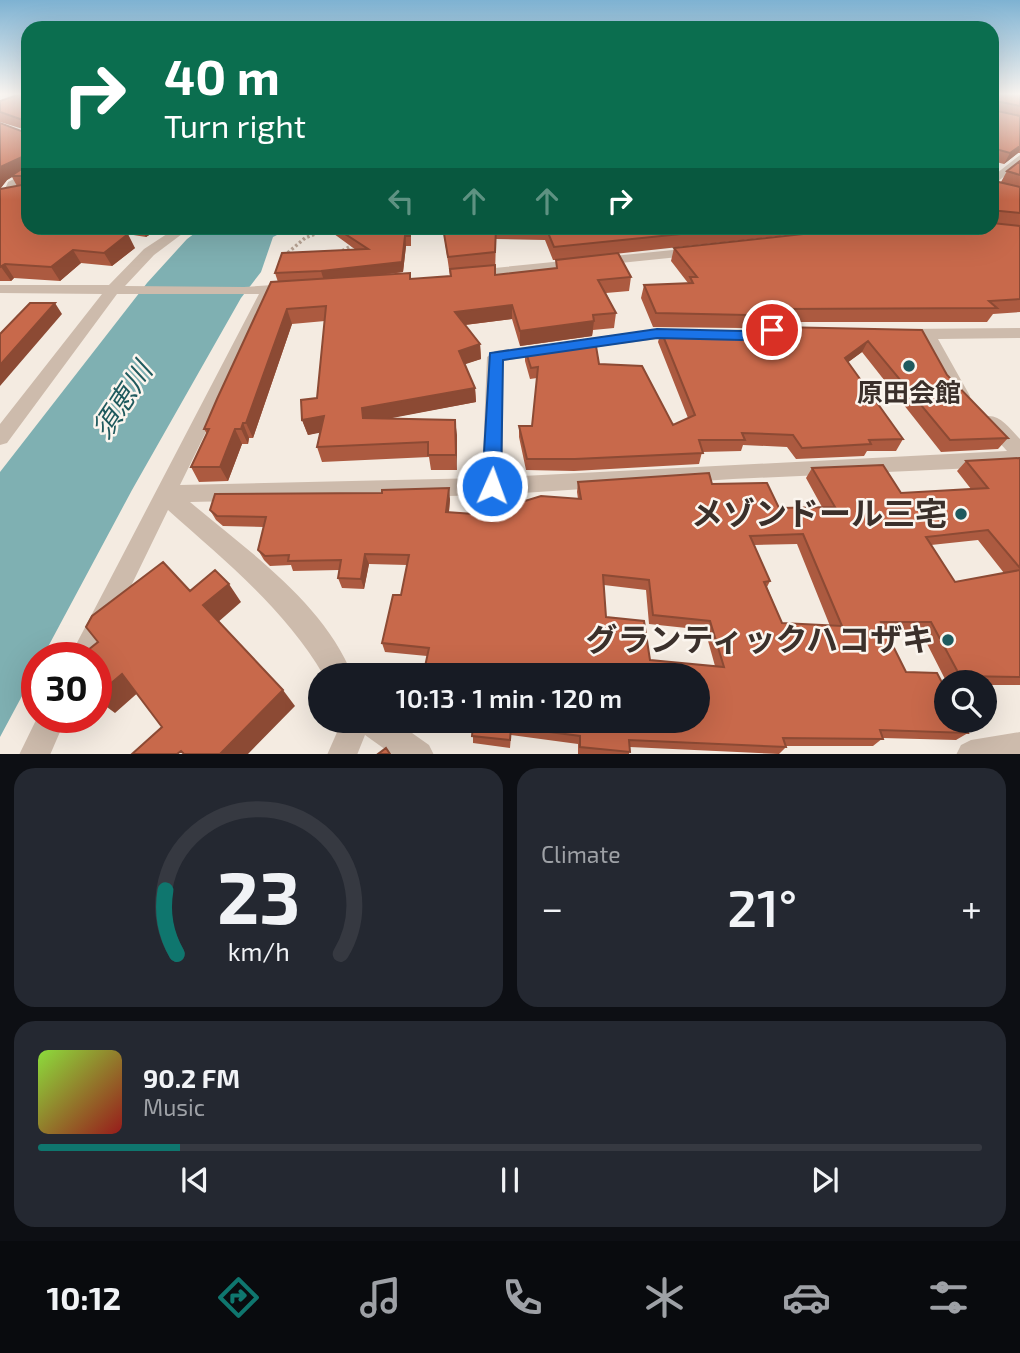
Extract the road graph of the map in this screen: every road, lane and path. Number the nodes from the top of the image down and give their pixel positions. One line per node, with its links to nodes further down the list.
1 (1020, 158): 2 (street)
2 (999, 177)
3 (21, 178): 4 (street)
4 (8, 196)
5 (174, 235): 9 (street)
6 (312, 235): 16 (path)
7 (364, 240): 11 (path)
8 (135, 242): 9 (street)
9 (159, 245): 17 (street)
10 (709, 250): 12 (street)
11 (336, 254)
12 (461, 275)
13 (310, 288): 16 (street)
14 (0, 289): 15 (street)
15 (47, 289): 17 (street); 18 (street)
16 (269, 289): 17 (street); 27 (street)
17 (113, 290): 23 (street)
18 (28, 307)
19 (887, 333): 21 (street)
20 (1020, 333): 21 (street)
21 (927, 334): 24 (street)
22 (694, 335): 26 (street)
23 (0, 438)
24 (1020, 451)
25 (1020, 458): 26 (street)
26 (492, 486): 27 (street)
27 (165, 494): 28 (street); 29 (street)
28 (90, 642)
29 (333, 663)
30 (44, 733): 34 (street)
31 (352, 733): 35 (street)
32 (388, 733): 36 (street)
33 (1020, 747): 37 (street)
34 (34, 754)
35 (342, 754)
36 (419, 754)
37 (971, 754)

